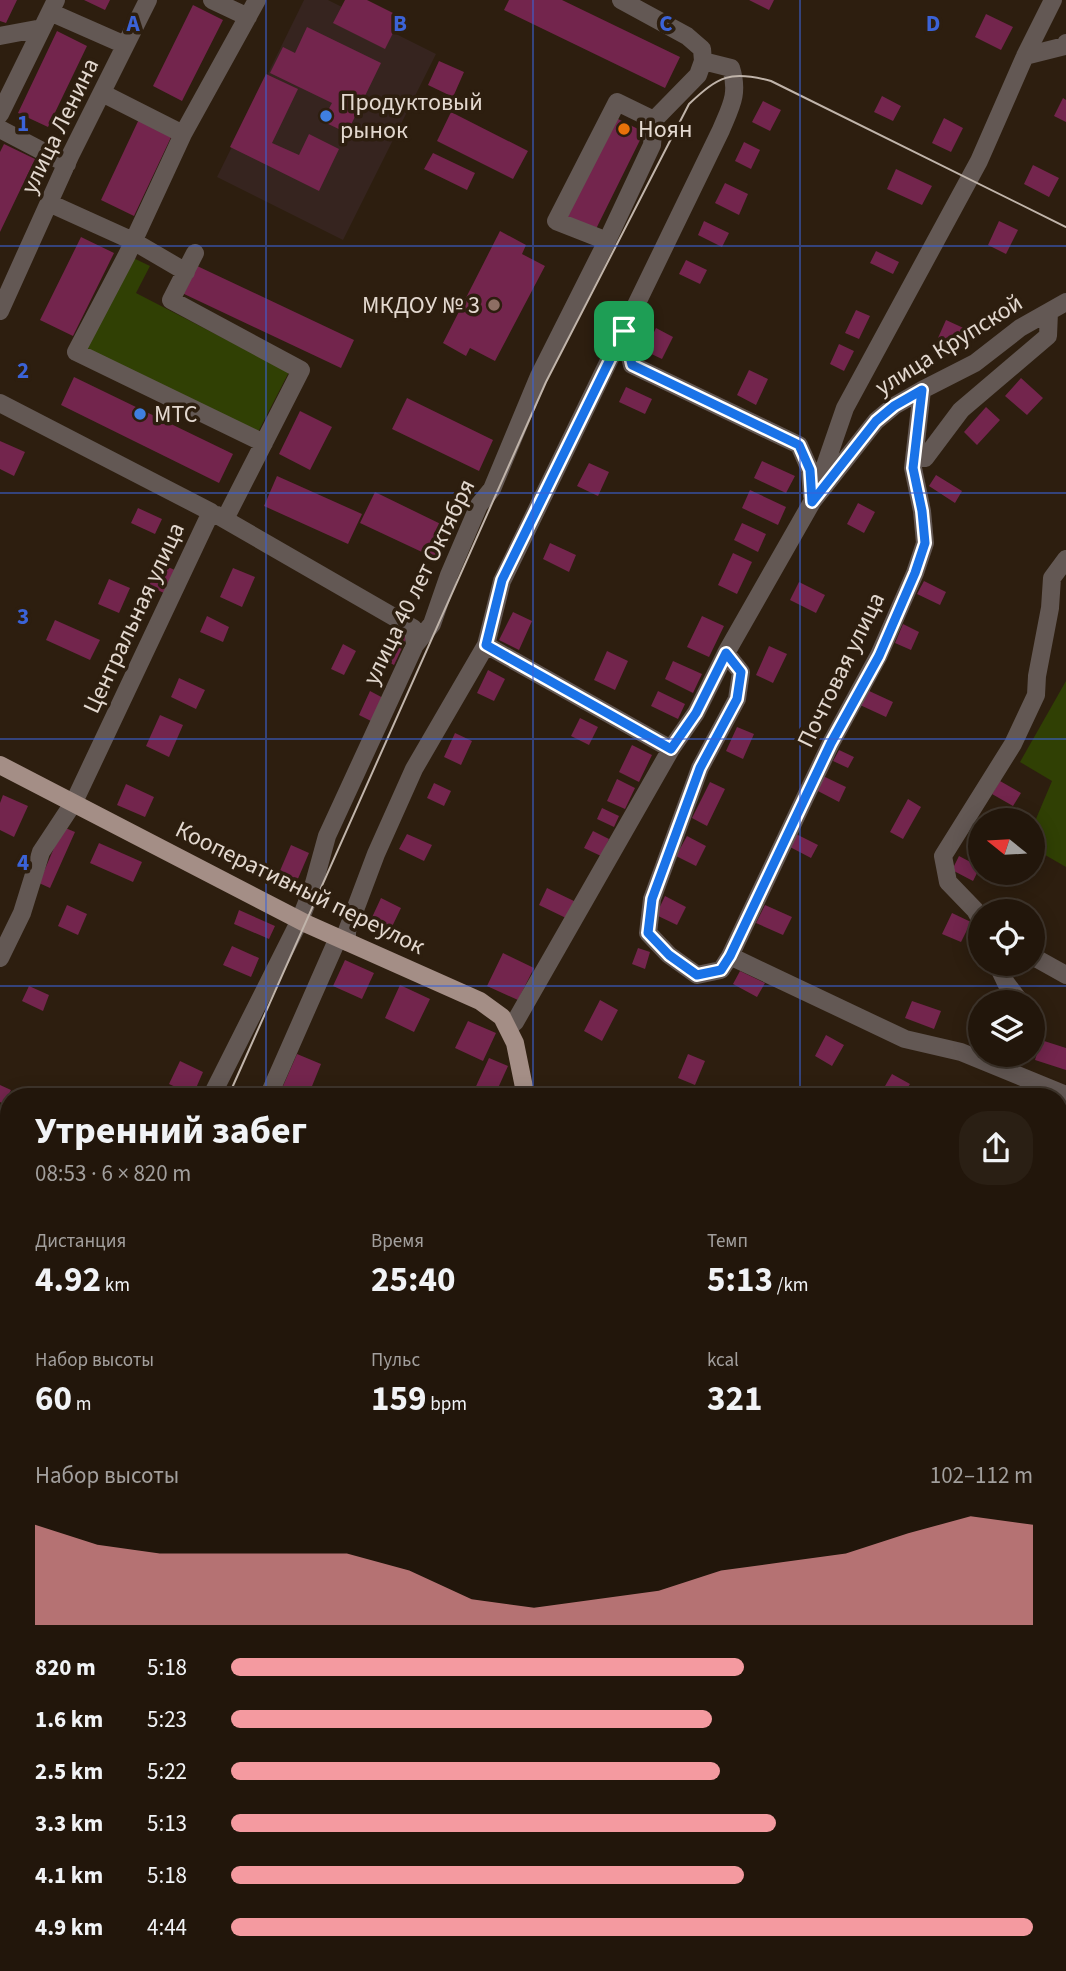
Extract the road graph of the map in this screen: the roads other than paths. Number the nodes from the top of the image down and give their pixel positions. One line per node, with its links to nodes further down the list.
1 (148, 0): 10 (street, улица Ленина)
2 (212, 0): 7 (street)
3 (257, 0): 7 (street)
4 (621, 0): 12 (street)
5 (1053, 0): 11 (street)
6 (50, 13): 8 (street); 10 (street); 14 (street)
7 (248, 17): 17 (street)
8 (0, 36)
9 (1066, 43): 11 (street)
10 (125, 45): 13 (street, улица Ленина)
11 (1025, 56): 32 (street)
12 (703, 61): 15 (street); 27 (street)
13 (102, 93): 17 (street); 18 (street, улица Ленина)
14 (0, 114)
15 (654, 120): 21 (street, улица 40 лет Октября); 21 (street)
16 (0, 129): 18 (street)
17 (183, 134): 20 (street)
18 (67, 164): 19 (street, улица Ленина)
19 (49, 203): 20 (street); 25 (street, улица Ленина)
20 (132, 241): 23 (street); 30 (street)
21 (607, 241): 35 (street, улица 40 лет Октября)
22 (195, 253): 23 (street)
23 (186, 272): 30 (street)
24 (1066, 302): 26 (street, улица Крупской)
25 (0, 311)
26 (1049, 312): 28 (street, улица Крупской); 31 (street)
27 (624, 331): 32 (street); 36 (street)
28 (922, 390): 32 (street, улица Крупской); 44 (street, Почтовая улица)
29 (0, 402): 33 (street, Центральная улица)
30 (264, 443): 33 (street)
31 (925, 458)
32 (812, 502): 37 (street)
33 (218, 516): 35 (street); 40 (street, Центральная улица)
34 (1066, 559): 41 (street)
35 (415, 645): 42 (street, улица 40 лет Октября)
36 (486, 645): 38 (street); 43 (street)
37 (726, 653): 38 (street); 44 (street)
38 (671, 749): 48 (street)
39 (0, 765): 40 (main road, Кооперативный переулок)
40 (74, 803): 42 (main road, Кооперативный переулок); 45 (street, Центральная улица)
41 (968, 903)
42 (300, 920): 43 (main road, Кооперативный переулок); 51 (street, улица 40 лет Октября)
43 (343, 940): 48 (main road, Кооперативный переулок); 52 (street)
44 (730, 956): 50 (street)
45 (0, 958)
46 (1045, 963): 47 (street)
47 (1066, 975)
48 (508, 1028): 53 (main road, Кооперативный переулок)
49 (968, 1051): 50 (street)
50 (961, 1052): 54 (street)
51 (216, 1088)
52 (272, 1088)
53 (524, 1088)
54 (1049, 1088)

